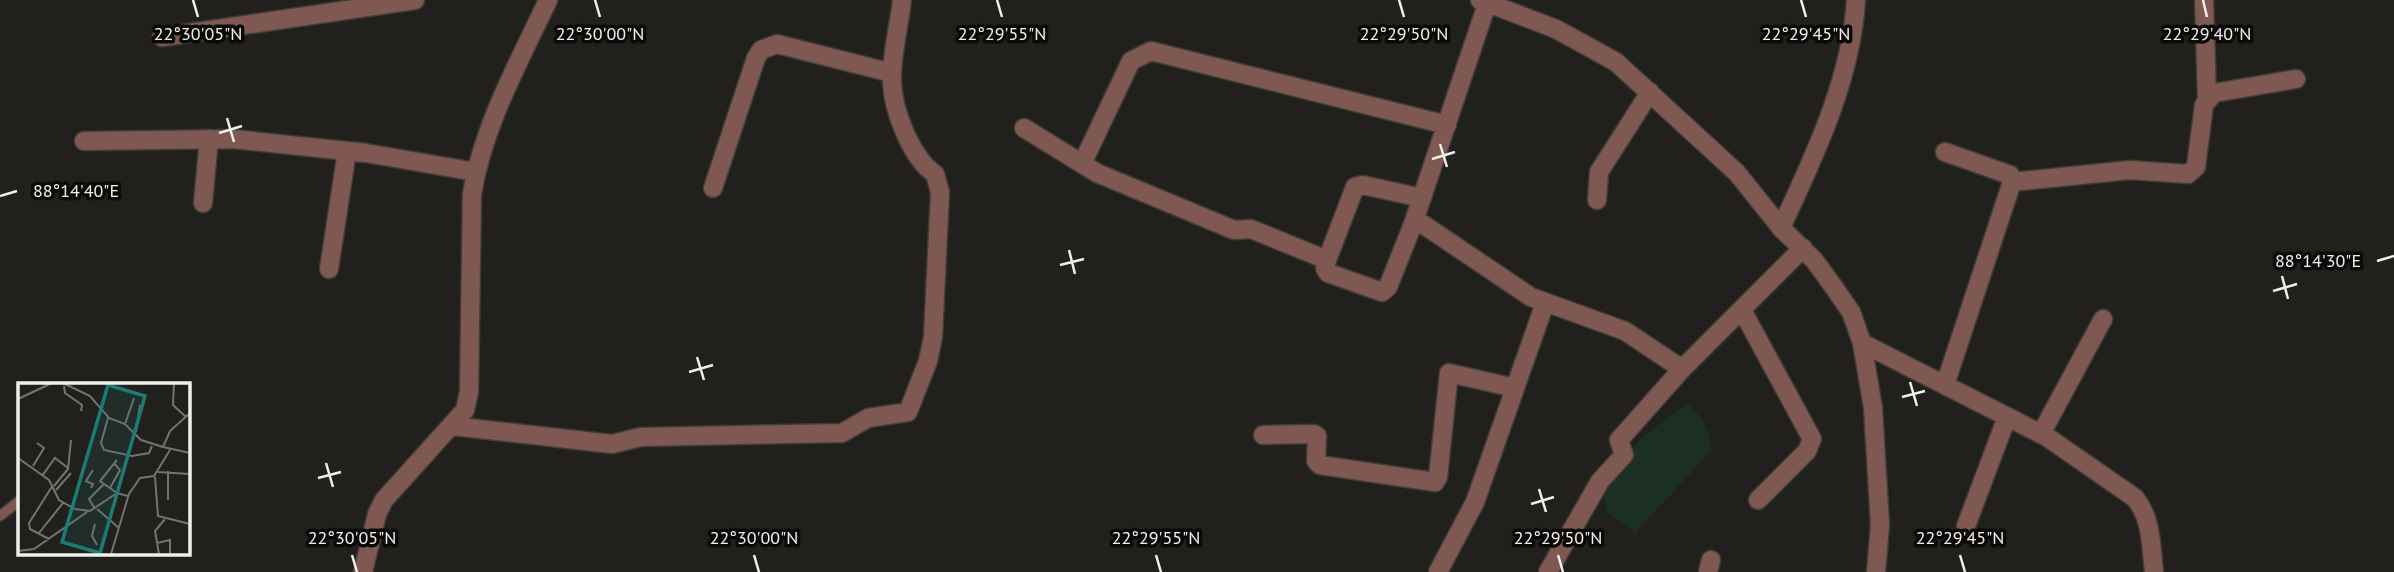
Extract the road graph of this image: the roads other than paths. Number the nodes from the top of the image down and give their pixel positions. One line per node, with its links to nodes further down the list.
1 (415, 0): 7 (street)
2 (548, 0): 19 (street)
3 (902, 0): 8 (street)
4 (1856, 0): 26 (street)
5 (2204, 0): 11 (street)
6 (1483, 2): 10 (street); 12 (street)
7 (162, 37)
8 (892, 73): 21 (street); 38 (street)
9 (2296, 79): 11 (street)
10 (1650, 92): 23 (street); 26 (street)
11 (2207, 97): 20 (street)
12 (1447, 125): 18 (street); 22 (street)
13 (1024, 128): 18 (street)
14 (209, 139): 15 (street); 16 (street); 24 (street)
15 (84, 141)
16 (346, 151): 19 (street); 29 (street)
17 (1945, 152): 20 (street)
18 (1082, 164): 28 (street)
19 (476, 172): 38 (street)
20 (2012, 182): 35 (street)
21 (713, 188)
22 (1422, 198): 25 (street); 28 (street)
23 (1597, 200)
24 (203, 203)
25 (1415, 219): 28 (street); 30 (street)
26 (1781, 228): 27 (street)
27 (1804, 248): 31 (street); 33 (street)
28 (1327, 260)
29 (329, 269)
30 (1545, 303): 34 (street); 36 (street)
31 (1742, 310): 34 (street); 41 (street)
32 (2103, 319): 39 (street)
33 (1862, 343): 35 (street); 48 (street)
34 (1682, 369): 47 (street)
35 (1945, 385): 37 (street)
36 (1515, 388): 40 (street); 46 (street)
37 (2007, 417): 39 (street); 44 (street)
38 (452, 426): 45 (street)
39 (2041, 434): 49 (street)
40 (1263, 435)
41 (1758, 500)
42 (18, 502): 43 (lane)
43 (0, 516)
44 (1966, 526)
45 (363, 572)
46 (1438, 572)
47 (1548, 572)
48 (1876, 572)
49 (2154, 572)

